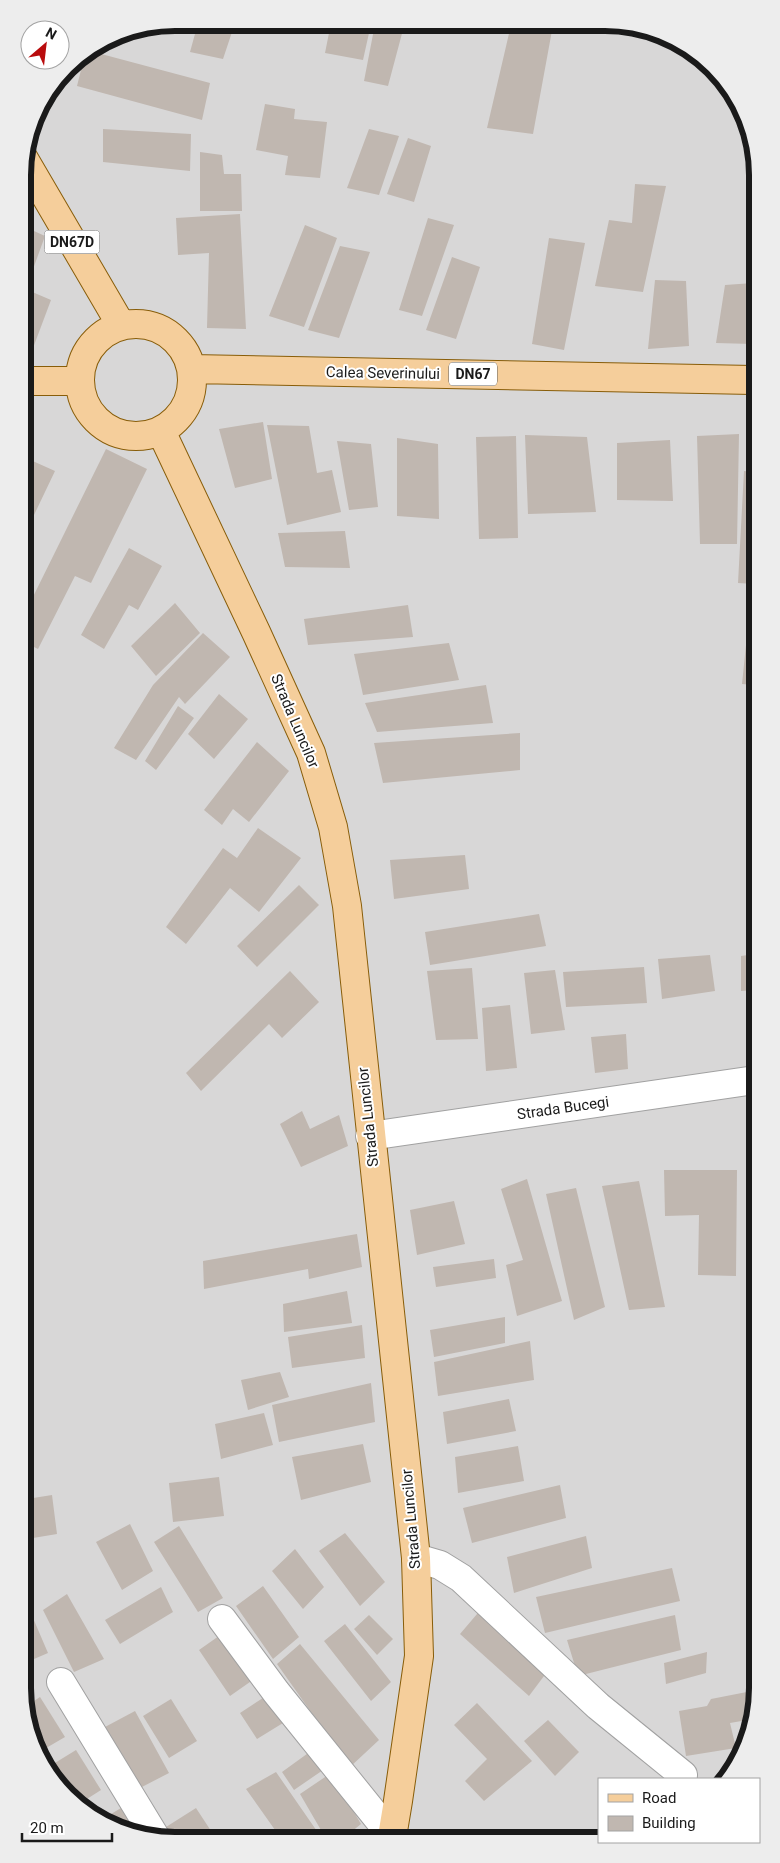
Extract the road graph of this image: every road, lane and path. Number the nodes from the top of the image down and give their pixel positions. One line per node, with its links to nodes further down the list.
1 (32, 173): 2 (main road, DN67D)
2 (121, 325): 3 (main road); 6 (main road)
3 (192, 369): 4 (main road, Calea Severinului / DN67); 7 (main road)
4 (749, 380)
5 (32, 381): 6 (main road)
6 (79, 381): 7 (main road)
7 (161, 431): 9 (main road, Strada Luncilor)
8 (748, 1081): 9 (street, Strada Bucegi)
9 (370, 1136): 10 (main road, Strada Luncilor)
10 (416, 1558): 13 (street); 16 (main road, Strada Luncilor)
11 (222, 1619): 15 (street)
12 (61, 1682): 14 (street)
13 (683, 1775)
14 (151, 1829)
15 (389, 1832)
16 (393, 1832)

